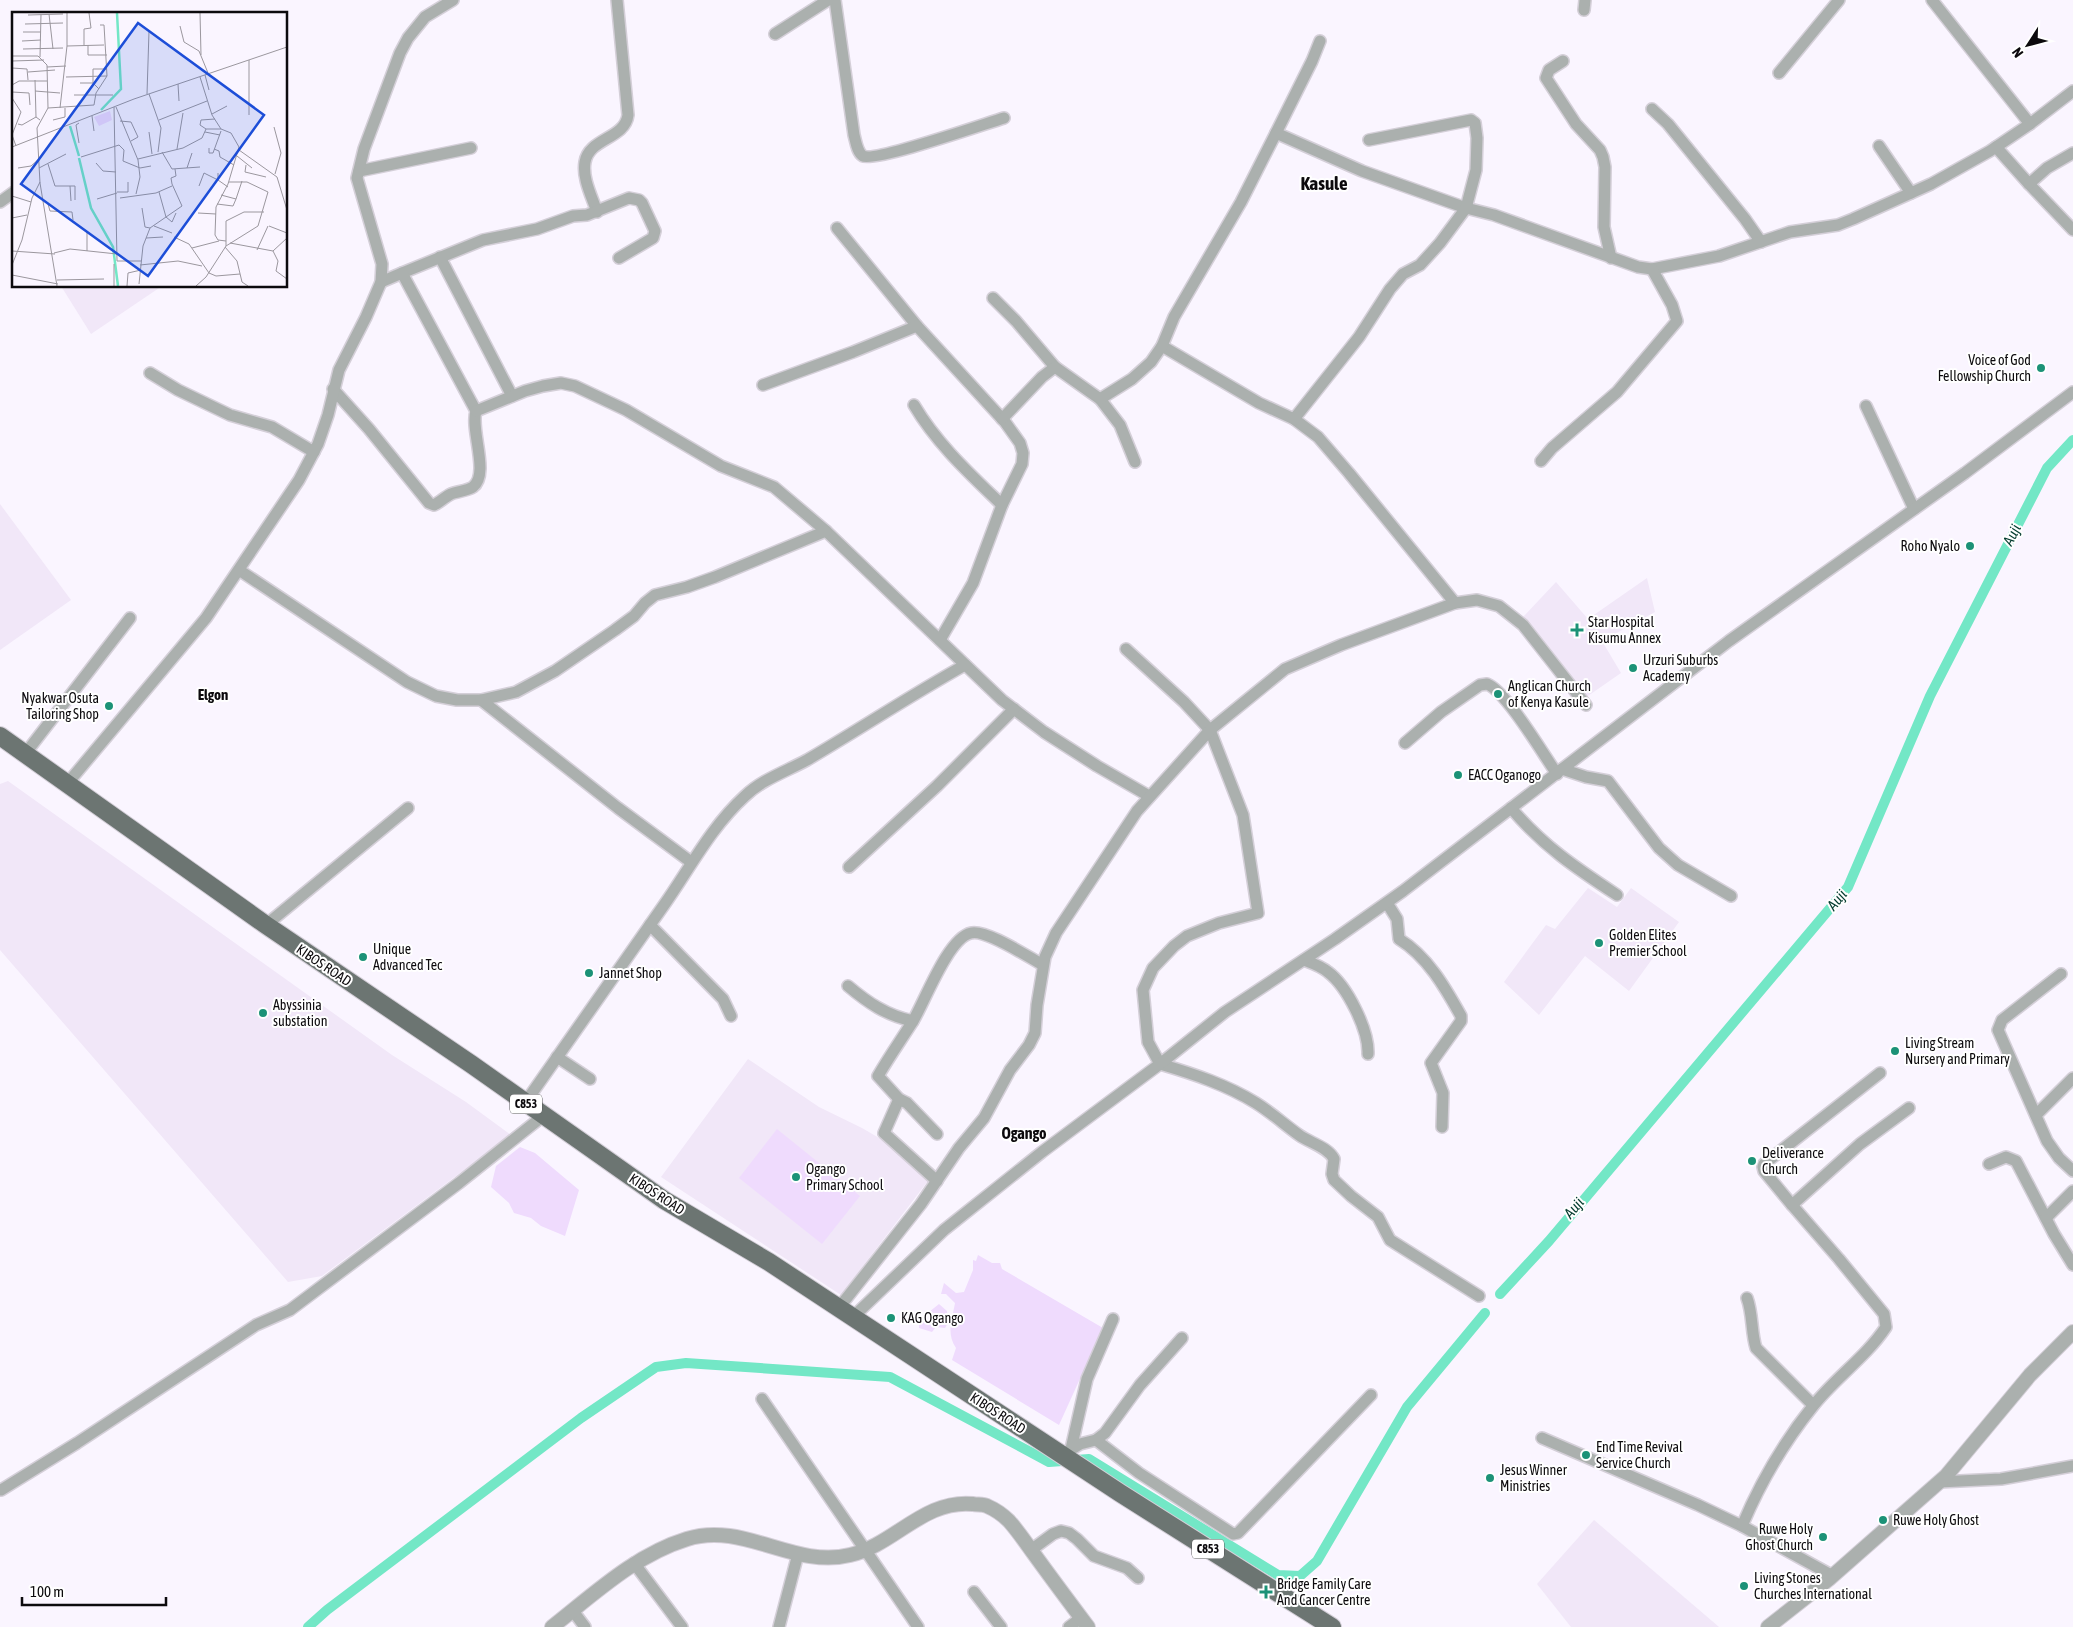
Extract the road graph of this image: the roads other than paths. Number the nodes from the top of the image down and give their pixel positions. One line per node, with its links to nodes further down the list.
1 (617, 0): 27 (street)
2 (828, 0): 7 (street)
3 (835, 0): 13 (street)
4 (1839, 0): 10 (street)
5 (1932, 0): 14 (street)
6 (450, 1): 21 (street)
7 (774, 34)
8 (1320, 41): 15 (street)
9 (1562, 62): 33 (street)
10 (1779, 73)
11 (2071, 96): 14 (street)
12 (1652, 109): 30 (street)
13 (1004, 118)
14 (2030, 124): 18 (street)
15 (1276, 133): 26 (street); 39 (street)
16 (1369, 140): 26 (street)
17 (1879, 146): 24 (street)
18 (1996, 147): 22 (street); 24 (street)
19 (471, 148): 21 (street)
20 (2073, 153): 22 (street)
21 (359, 171): 36 (street)
22 (2028, 184): 29 (street)
23 (12, 193): 25 (street)
24 (1911, 193): 30 (street)
25 (0, 202)
26 (1466, 208): 33 (street); 51 (street)
27 (597, 212): 31 (street); 32 (street)
28 (837, 228): 38 (street)
29 (2073, 230)
30 (1761, 242): 34 (street)
31 (440, 257): 35 (street); 45 (street)
32 (619, 258)
33 (1611, 258): 34 (street)
34 (1652, 270): 53 (street)
35 (402, 273): 36 (street); 49 (street)
36 (381, 282): 43 (street)
37 (993, 298): 40 (street)
38 (917, 326): 42 (street); 50 (street)
39 (1162, 346): 46 (street); 51 (street)
40 (1055, 367): 46 (street); 50 (street)
41 (150, 373): 52 (street)
42 (763, 385)
43 (333, 389): 49 (street); 52 (street)
44 (2073, 392): 56 (street)
45 (512, 396): 49 (street); 57 (street)
46 (1100, 399): 54 (street)
47 (914, 405): 55 (street)
48 (1866, 406): 56 (street)
49 (476, 411)
50 (1002, 419): 55 (street)
51 (1294, 419): 59 (street)
52 (314, 452): 58 (street)
53 (1541, 461)
54 (1135, 462)
55 (1002, 505): 61 (street)
56 (1914, 509): 71 (street)
57 (826, 531): 61 (street); 64 (street)
58 (239, 570): 64 (street); 72 (street)
59 (1454, 603): 65 (street); 67 (street)
60 (130, 618): 70 (street)
61 (940, 640): 63 (street)
62 (1126, 649): 67 (street)
63 (966, 665): 66 (street); 76 (street)
64 (481, 700): 76 (street)
65 (1586, 705)
66 (1014, 709): 73 (street); 77 (street)
67 (1210, 730): 73 (street); 91 (street)
68 (0, 736): 70 (main road, KIBOS ROAD / C853)
69 (1405, 743): 71 (street)
70 (25, 754): 72 (main road, KIBOS ROAD / C853)
71 (1560, 772): 75 (street); 79 (street)
72 (67, 784): 82 (main road, KIBOS ROAD / C853)
73 (1149, 796): 84 (street)
74 (408, 808): 82 (street)
75 (1511, 808): 78 (street); 80 (street)
76 (691, 862): 81 (street)
77 (849, 867)
78 (1617, 895)
79 (1731, 896)
80 (1386, 902): 83 (street); 100 (street)
81 (650, 925): 87 (street); 90 (street)
82 (266, 926): 96 (main road, KIBOS ROAD / C853)
83 (1304, 960): 89 (street); 91 (street)
84 (1043, 965): 88 (street); 104 (street)
85 (2061, 974): 98 (street)
86 (848, 986): 88 (street)
87 (731, 1016)
88 (913, 1021): 95 (street)
89 (1368, 1054)
90 (557, 1057): 94 (street); 96 (street)
91 (1160, 1064): 109 (street); 111 (street)
92 (1880, 1074): 106 (street)
93 (2073, 1078): 98 (street)
94 (590, 1079)
95 (899, 1099): 101 (street); 104 (street)
96 (525, 1103): 99 (main road, KIBOS ROAD / C853)
97 (1909, 1108): 106 (street)
98 (2036, 1115): 103 (street)
99 (543, 1116): 111 (main road, KIBOS ROAD / C853); 123 (street)
100 (1442, 1127)
101 (937, 1134)
102 (1989, 1164): 107 (street)
103 (2073, 1171)
104 (937, 1181): 111 (street)
105 (2073, 1191): 107 (street)
106 (1792, 1205): 117 (street)
107 (2046, 1218): 108 (street)
108 (2073, 1265)
109 (1479, 1296)
110 (1747, 1298): 117 (street)
111 (845, 1313): 120 (main road, KIBOS ROAD / C853)
112 (1113, 1319): 120 (street)
113 (2073, 1332): 122 (street)
114 (1182, 1338): 119 (street)
115 (1371, 1395): 119 (street)
116 (762, 1400): 126 (street)
117 (1813, 1405): 124 (street)
118 (1542, 1438): 124 (street)
119 (1096, 1440): 120 (street)
120 (1065, 1453): 141 (main road, KIBOS ROAD / C853)
121 (2073, 1466): 122 (street)
122 (1938, 1482): 129 (street)
123 (2, 1490)
124 (1742, 1526): 129 (street)
125 (1031, 1550): 126 (street); 130 (street); 133 (street)
126 (864, 1551): 127 (street); 138 (street)
127 (798, 1554): 128 (street); 137 (street)
128 (634, 1563): 132 (street); 136 (street)
129 (1833, 1576): 142 (street)
130 (1138, 1578)
131 (974, 1592): 139 (street)
132 (573, 1611): 134 (street); 135 (street)
133 (1085, 1623): 140 (street)
134 (552, 1627)
135 (585, 1627)
136 (682, 1627)
137 (780, 1627)
138 (918, 1627)
139 (1001, 1627)
140 (1069, 1627)
141 (1332, 1627)
142 (1768, 1627)

